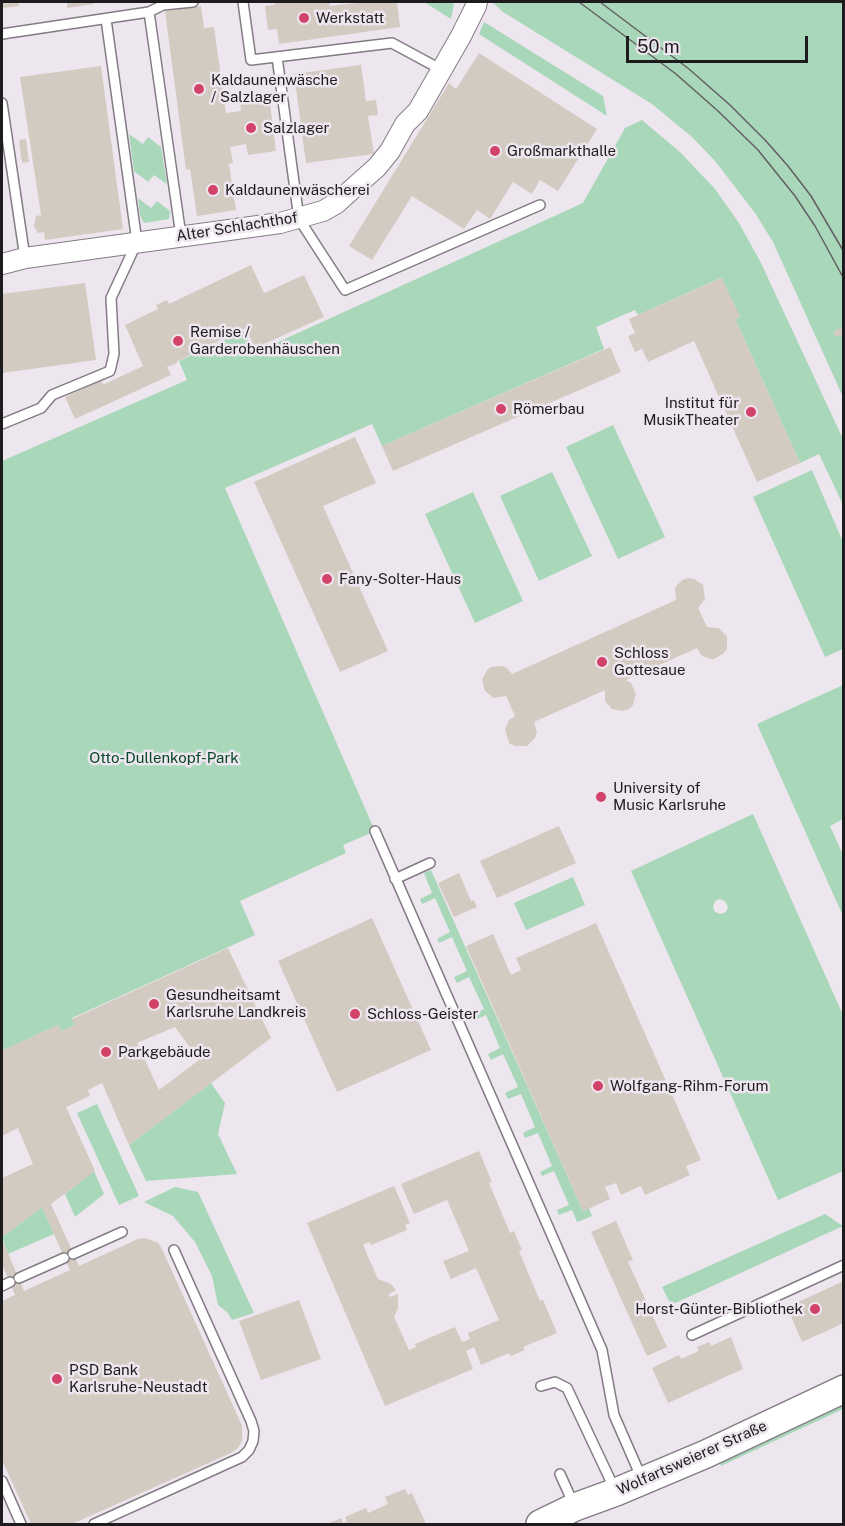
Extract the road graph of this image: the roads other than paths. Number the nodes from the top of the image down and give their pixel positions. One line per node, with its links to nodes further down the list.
1 (193, 2): 4 (lane)
2 (243, 2): 7 (lane)
3 (477, 2): 8 (street, Alter Schlachthof)
4 (149, 12): 5 (lane); 12 (lane)
5 (106, 19): 6 (lane); 13 (lane)
6 (2, 34)
7 (277, 57): 8 (lane); 11 (lane)
8 (442, 70): 11 (street, Alter Schlachthof)
9 (2, 103): 14 (lane)
10 (540, 205): 11 (lane)
11 (299, 219): 12 (street, Alter Schlachthof)
12 (181, 236): 13 (street, Alter Schlachthof)
13 (137, 242): 14 (street, Alter Schlachthof); 16 (lane)
14 (25, 258): 15 (street, Alter Schlachthof)
15 (2, 264)
16 (2, 424)
17 (375, 831): 19 (lane)
18 (430, 863): 19 (lane)
19 (395, 879): 29 (lane)
20 (122, 1232): 23 (lane)
21 (174, 1250): 33 (lane)
22 (843, 1265): 24 (lane)
23 (10, 1282)
24 (692, 1335)
25 (541, 1386): 30 (lane)
26 (843, 1389): 29 (main road, Wolfartsweierer Straße)
27 (560, 1474): 31 (lane)
28 (2, 1481): 32 (lane)
29 (643, 1481): 30 (main road, Wolfartsweierer Straße)
30 (616, 1492): 31 (main road, Wolfartsweierer Straße)
31 (579, 1516): 34 (main road, Wolfartsweierer Straße)
32 (21, 1524)
33 (94, 1524)
34 (540, 1524)

